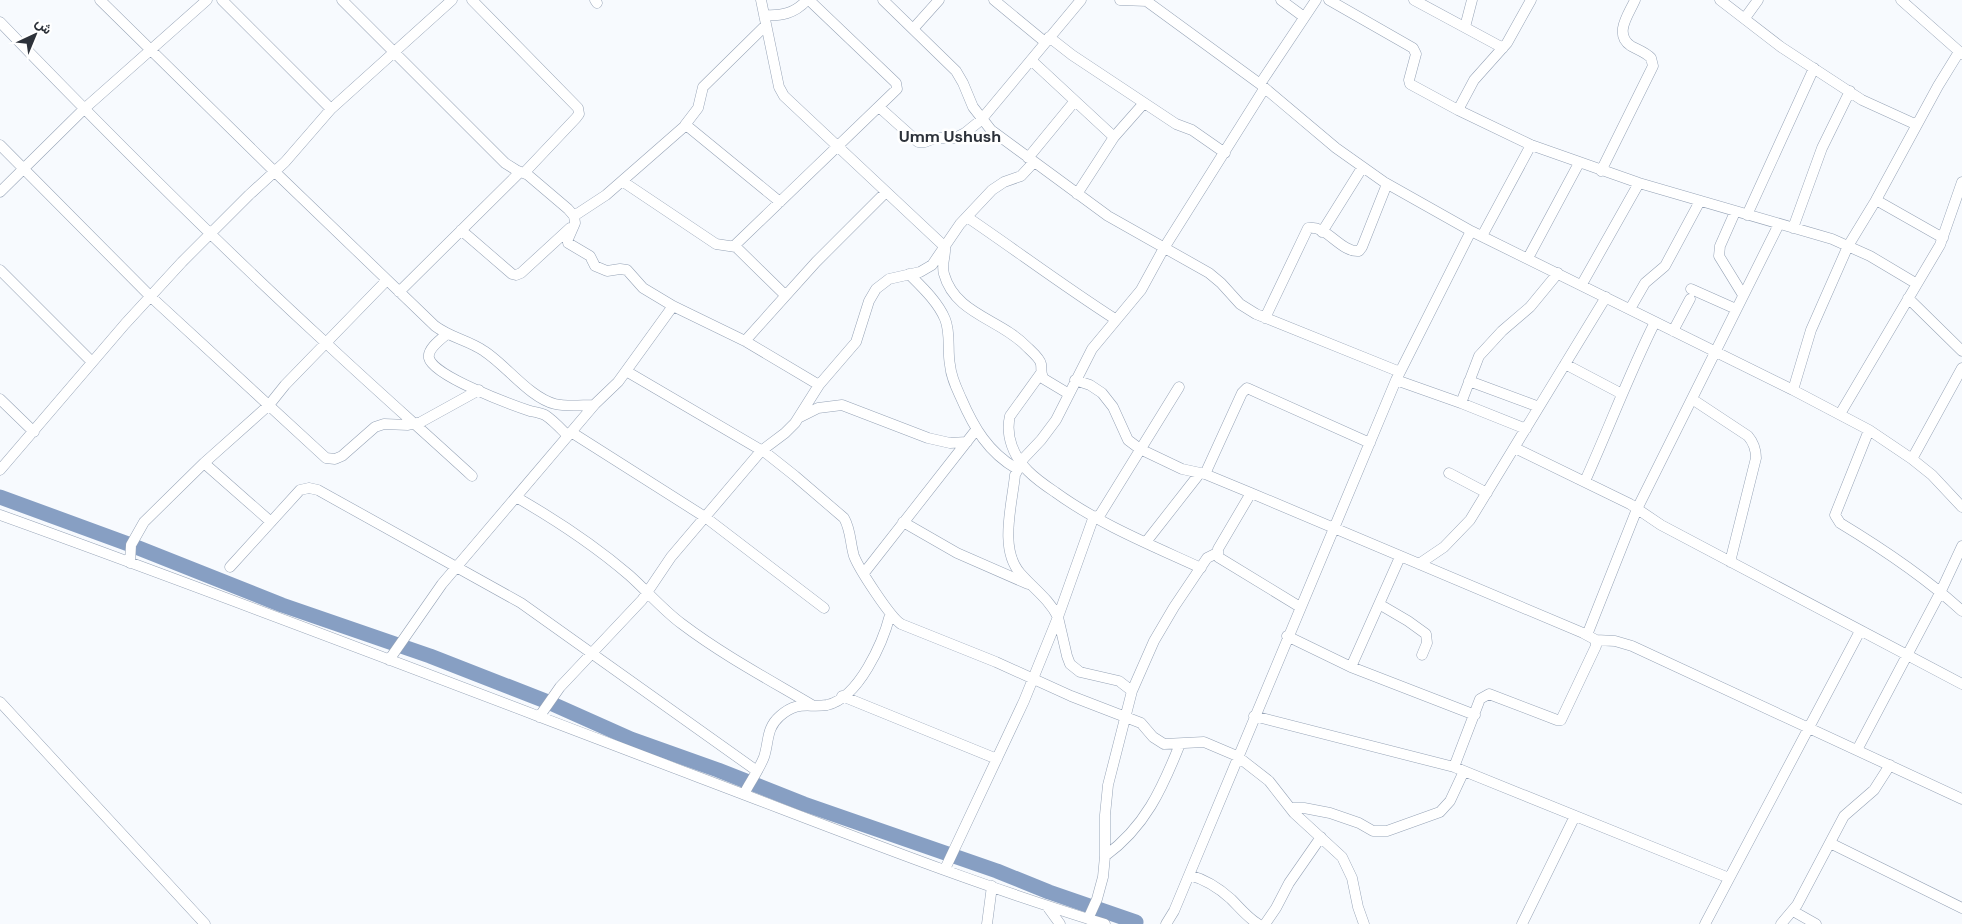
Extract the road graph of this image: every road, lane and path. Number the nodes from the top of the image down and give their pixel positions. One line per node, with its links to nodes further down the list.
1 (100, 0): 34 (street)
2 (207, 0): 34 (street)
3 (222, 0): 45 (street)
4 (342, 0): 35 (street)
5 (452, 0): 35 (street)
6 (472, 0): 61 (street)
7 (761, 0): 25 (street)
8 (808, 0): 25 (street); 43 (street)
9 (883, 0): 31 (street)
10 (939, 0): 31 (street)
11 (994, 0): 32 (street)
12 (1120, 0): 23 (street)
13 (1281, 0): 26 (street)
14 (1316, 0): 26 (street)
15 (1329, 0): 46 (street)
16 (1414, 0): 30 (street)
17 (1472, 0): 30 (street)
18 (1530, 0): 33 (street)
19 (1635, 0): 59 (street)
20 (1720, 0): 27 (street)
21 (1758, 0): 27 (street)
22 (1901, 0): 36 (street)
23 (1146, 1): 39 (street)
24 (1075, 2): 32 (street)
25 (764, 14): 29 (street)
26 (1304, 17): 39 (street)
27 (1745, 18): 38 (street)
28 (0, 22): 44 (street)
29 (765, 26): 48 (street); 53 (street)
30 (1465, 27): 33 (street)
31 (913, 29): 47 (street)
32 (1047, 40): 37 (street); 42 (street)
33 (1503, 48): 46 (street)
34 (150, 49): 44 (street); 60 (street)
35 (394, 51): 45 (street); 61 (street)
36 (1961, 53): 49 (street)
37 (1031, 60): 41 (street); 47 (street)
38 (1814, 68): 40 (street); 73 (street)
39 (1262, 86): 54 (street); 57 (street)
40 (1850, 91): 49 (street); 77 (street)
41 (1074, 102): 50 (street); 55 (street)
42 (1144, 103): 50 (street); 54 (street)
43 (879, 107): 47 (street); 53 (street)
44 (84, 109): 58 (street); 81 (street)
45 (331, 109): 60 (street)
46 (1458, 110): 51 (street)
47 (981, 120): 55 (street)
48 (685, 125): 62 (street); 71 (street)
49 (1917, 125): 69 (street)
50 (1114, 136): 68 (street)
51 (1531, 145): 56 (street); 82 (street)
52 (0, 146): 58 (street)
53 (836, 146): 67 (street); 71 (street)
54 (1225, 153): 87 (street)
55 (1031, 160): 68 (street); 74 (street)
56 (1579, 162): 59 (street); 88 (street)
57 (1362, 168): 64 (street); 80 (street)
58 (23, 170): 66 (street); 97 (street)
59 (1601, 171): 63 (street)
60 (275, 172): 81 (street); 92 (street)
61 (522, 172): 75 (street); 78 (street)
62 (622, 181): 75 (street); 84 (street)
63 (1639, 183): 70 (street); 93 (street)
64 (1388, 184): 79 (street); 80 (street)
65 (1962, 184): 83 (street)
66 (0, 192)
67 (885, 193): 86 (street); 96 (street)
68 (1077, 194): 87 (street)
69 (1876, 200): 83 (street); 85 (street)
70 (1700, 201): 72 (street); 102 (street)
71 (780, 202): 84 (street)
72 (1735, 212): 73 (street); 99 (street)
73 (1747, 215): 76 (street)
74 (966, 217): 86 (street); 105 (street)
75 (575, 220): 78 (street); 101 (street)
76 (1779, 224): 77 (street); 99 (street)
77 (1793, 228): 85 (street)
78 (461, 230): 95 (street)
79 (1471, 230): 82 (street); 118 (street)
80 (1322, 232): 104 (street)
81 (210, 233): 97 (street); 110 (street)
82 (1482, 236): 88 (street)
83 (1943, 238): 94 (street)
84 (734, 246): 96 (street)
85 (1848, 246): 94 (street); 124 (street)
86 (945, 247): 91 (street); 117 (street)
87 (1164, 248): 104 (street); 105 (street)
88 (1528, 258): 90 (street)
89 (0, 270): 113 (street)
90 (1558, 273): 93 (street); 120 (street)
91 (909, 274): 121 (street); 137 (street)
92 (387, 280): 95 (street); 110 (street)
93 (1582, 284): 98 (street)
94 (1917, 284): 100 (street)
95 (399, 292): 108 (street)
96 (785, 294): 109 (street)
97 (150, 296): 113 (street); 130 (street)
98 (1606, 296): 102 (street); 114 (street)
99 (1743, 296): 103 (street)
100 (1908, 298): 111 (street); 133 (street)
101 (673, 306): 109 (street); 116 (street)
102 (1630, 309): 106 (street)
103 (1736, 309): 107 (street); 112 (street)
104 (1265, 318): 118 (street)
105 (1115, 319): 119 (street)
106 (1655, 322): 107 (street); 126 (street)
107 (1673, 331): 112 (street)
108 (447, 334): 123 (street); 131 (street)
109 (744, 342): 121 (street)
110 (326, 343): 130 (street); 135 (street)
111 (1962, 351)
112 (1715, 352): 124 (street); 128 (street)
113 (92, 362): 139 (street)
114 (1565, 364): 126 (street); 132 (street)
115 (1962, 368): 146 (street)
116 (626, 371): 131 (street); 145 (street)
117 (1041, 373): 125 (street); 148 (street)
118 (1398, 376): 129 (street); 142 (street)
119 (1075, 380): 125 (street); 144 (street)
120 (1469, 382): 129 (street); 132 (street)
121 (819, 385): 134 (street)
122 (1179, 386): 144 (street)
123 (479, 390): 135 (street); 140 (street)
124 (1793, 390): 133 (street)
125 (1069, 394): 148 (street)
126 (1622, 394): 153 (street)
127 (0, 399): 139 (street)
128 (1692, 399): 158 (street); 169 (street)
129 (1461, 403): 136 (street)
130 (270, 405): 135 (street); 147 (street)
131 (594, 405): 140 (street)
132 (1539, 407): 136 (street)
133 (1840, 414): 138 (street)
134 (799, 417): 141 (street); 145 (street)
135 (415, 424): 152 (street)
136 (1526, 428): 143 (street)
137 (976, 430): 141 (street); 148 (street)
138 (1869, 430): 146 (street); 177 (street)
139 (34, 432): 149 (street)
140 (569, 434): 156 (street); 160 (street)
141 (967, 442): 163 (street)
142 (1370, 442): 151 (street); 164 (street)
143 (1515, 448): 153 (street); 155 (street)
144 (1140, 449): 151 (street); 161 (street)
145 (761, 451): 160 (street); 175 (street)
146 (1912, 459): 157 (street)
147 (204, 463): 162 (street); 170 (street)
148 (1019, 466): 161 (street); 176 (street)
149 (0, 470)
150 (1449, 473): 155 (street)
151 (1203, 474): 154 (street); 165 (street)
152 (472, 476)
153 (1585, 481): 158 (street)
154 (1251, 493): 164 (street); 167 (street)
155 (1487, 493): 171 (street)
156 (516, 497): 172 (street); 178 (street)
157 (1962, 507)
158 (1637, 509): 169 (street); 187 (street)
159 (0, 515): 170 (street)
160 (705, 517): 178 (street); 181 (street)
161 (1096, 517): 165 (street); 184 (street)
162 (271, 522): 172 (street); 173 (street)
163 (903, 522): 175 (street); 176 (street)
164 (1334, 527): 168 (street); 180 (street)
165 (1146, 542): 174 (street)
166 (1962, 546): 177 (street)
167 (1217, 553): 174 (street); 180 (street)
168 (1400, 557): 171 (street); 179 (street)
169 (1730, 562): 185 (street)
170 (130, 563): 191 (street)
171 (1419, 564): 187 (street)
172 (456, 566): 188 (street); 191 (street)
173 (230, 567)
174 (1201, 568): 195 (street)
175 (864, 573): 183 (street)
176 (1032, 585): 184 (street)
177 (1941, 591): 182 (street); 190 (street)
178 (648, 592): 188 (street); 198 (street)
179 (1379, 604): 189 (street); 192 (street)
180 (1300, 607): 186 (street)
181 (824, 608)
182 (1962, 611)
183 (890, 614): 193 (street); 196 (street)
184 (1058, 617): 193 (street); 195 (street)
185 (1860, 631): 190 (street); 203 (street)
186 (1288, 636): 192 (street); 200 (street)
187 (1592, 638): 199 (street); 203 (street)
188 (592, 652): 201 (street); 210 (street)
189 (1422, 655)
190 (1907, 655): 194 (street); 205 (street)
191 (389, 660): 201 (street)
192 (1351, 667): 199 (street)
193 (1034, 678): 202 (street); 207 (street)
194 (1962, 684)
195 (1132, 691): 202 (street)
196 (842, 696): 198 (street); 207 (street)
197 (0, 702): 227 (street)
198 (812, 704): 210 (street)
199 (1475, 715): 209 (street)
200 (1254, 716): 206 (street); 209 (street)
201 (539, 717): 212 (street)
202 (1127, 718): 204 (street); 218 (street)
203 (1809, 728): 205 (street); 221 (street)
204 (1180, 744): 206 (street); 218 (street)
205 (1857, 750): 208 (street)
206 (1237, 756): 214 (street); 220 (street)
207 (997, 759): 219 (street)
208 (1890, 765): 213 (street); 217 (street)
209 (1454, 767): 211 (street)
210 (757, 770): 212 (street)
211 (1464, 771): 214 (street); 215 (street)
212 (744, 794): 219 (street)
213 (1962, 798)
214 (1290, 808): 216 (street)
215 (1575, 816): 221 (street); 235 (street)
216 (1322, 837): 233 (street); 234 (street)
217 (1830, 843): 224 (street); 225 (street)
218 (1106, 856): 226 (street)
219 (945, 869): 222 (street)
220 (1189, 875): 231 (street); 232 (street)
221 (1729, 878): 236 (street)
222 (992, 886): 223 (street); 228 (street)
223 (1047, 906): 226 (street); 229 (street)
224 (1962, 908)
225 (1792, 912): 237 (street); 238 (street)
226 (1088, 919): 230 (street)
227 (205, 924)
228 (987, 924)
229 (1060, 924)
230 (1105, 924)
231 (1166, 924)
232 (1258, 924)
233 (1265, 924)
234 (1364, 924)
235 (1522, 924)
236 (1705, 924)
237 (1781, 924)
238 (1816, 924)

